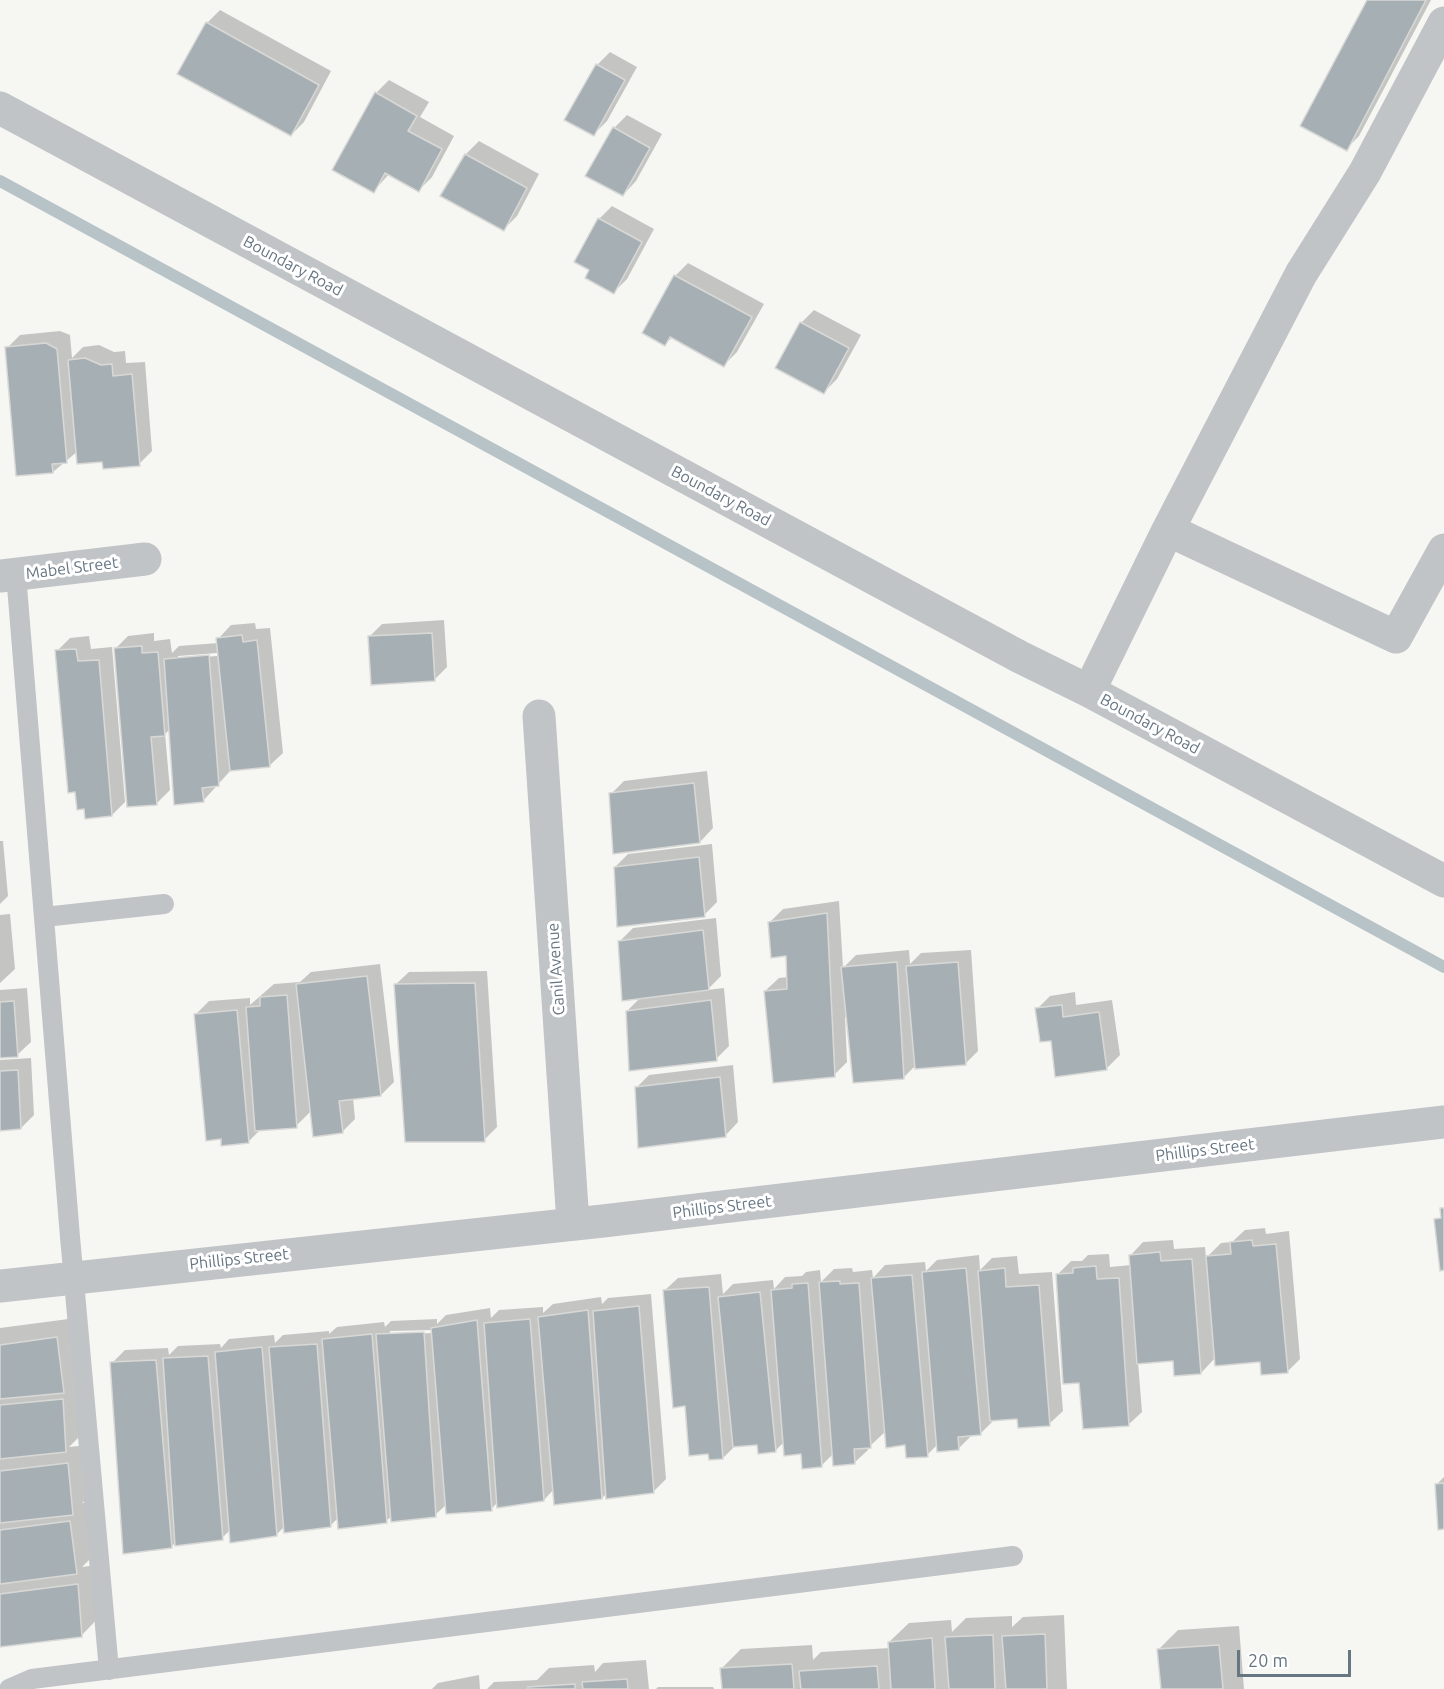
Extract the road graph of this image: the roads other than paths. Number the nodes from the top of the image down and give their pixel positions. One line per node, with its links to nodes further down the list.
1 (1444, 23): 3 (street)
2 (0, 108): 7 (street, Boundary Road)
3 (1168, 530): 4 (street); 7 (street)
4 (1444, 550)
5 (145, 560): 6 (street, Mabel Street)
6 (8, 575): 11 (lane)
7 (1089, 691): 9 (street, Boundary Road)
8 (539, 716): 13 (street, Canil Avenue)
9 (1444, 881)
10 (164, 904): 11 (lane)
11 (44, 917): 14 (lane)
12 (1444, 1122): 13 (street, Phillips Street)
13 (573, 1223): 14 (street, Phillips Street)
14 (74, 1277): 15 (street, Phillips Street); 17 (lane)
15 (0, 1286)
16 (1013, 1556): 17 (lane)
17 (109, 1670): 18 (lane)
18 (9, 1689)

